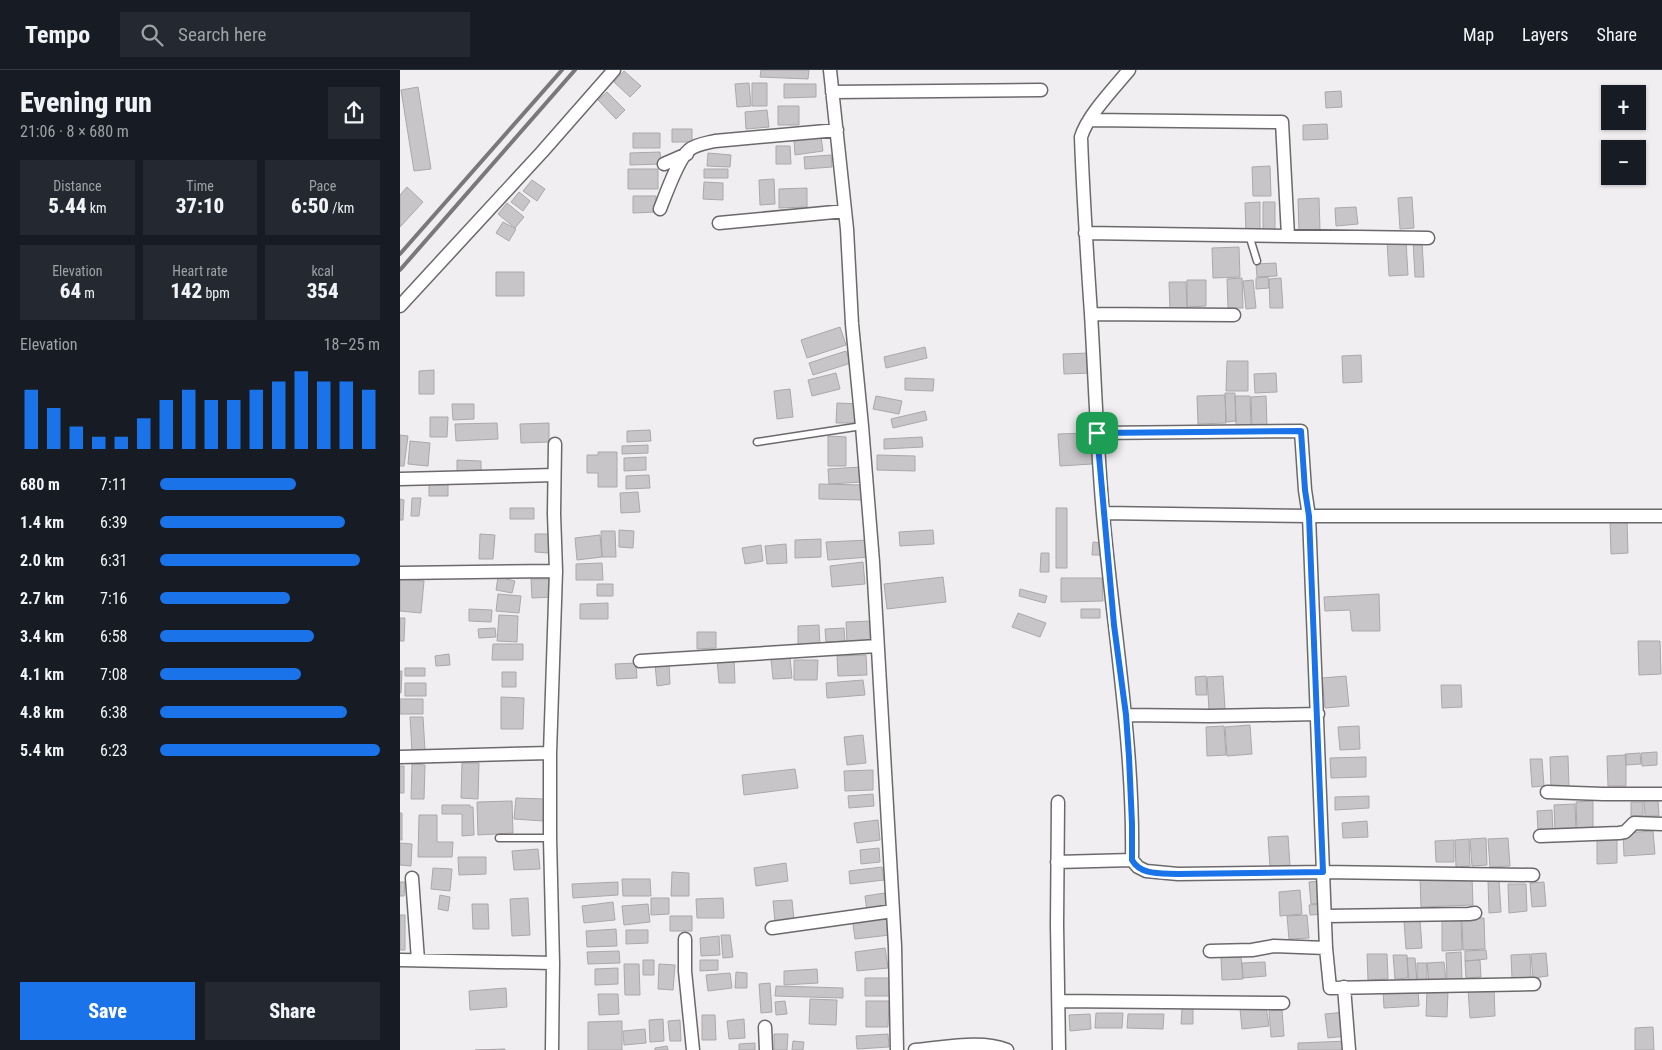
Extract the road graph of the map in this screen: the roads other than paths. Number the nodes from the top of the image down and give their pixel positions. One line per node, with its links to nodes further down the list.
1 (614, 70): 17 (street)
2 (830, 70): 5 (street)
3 (1130, 70): 6 (street)
4 (1040, 90): 5 (street)
5 (832, 92): 7 (street)
6 (1089, 120): 12 (street); 14 (street)
7 (837, 130): 8 (street); 9 (street); 10 (street)
8 (664, 164)
9 (660, 209)
10 (845, 211): 11 (street); 20 (street)
11 (719, 223)
12 (1085, 233): 13 (street); 18 (street)
13 (1249, 235): 14 (street); 16 (lane)
14 (1288, 236): 15 (street)
15 (1428, 238)
16 (1257, 261)
17 (400, 306)
18 (1091, 314): 19 (street); 21 (street)
19 (1234, 315)
20 (862, 426): 22 (lane); 31 (street)
21 (1097, 433): 26 (street); 27 (street)
22 (757, 442)
23 (555, 444): 24 (street)
24 (554, 475): 25 (street); 29 (street)
25 (400, 479)
26 (1103, 513): 27 (street); 34 (street)
27 (1309, 516): 28 (street); 33 (street)
28 (1662, 516)
29 (556, 571): 30 (street); 35 (street)
30 (400, 574)
31 (877, 646): 32 (street); 49 (street)
32 (640, 660)
33 (1318, 714): 34 (street); 46 (street)
34 (1126, 715): 44 (street)
35 (550, 753): 36 (street); 43 (street)
36 (400, 757)
37 (1547, 792): 38 (street)
38 (1662, 794)
39 (1058, 802): 45 (street)
40 (1662, 824): 41 (street)
41 (1540, 836)
42 (499, 838): 43 (lane)
43 (550, 838): 58 (street)
44 (1132, 860): 45 (street); 46 (street)
45 (1057, 862): 61 (street)
46 (1323, 872): 47 (street); 51 (street)
47 (1533, 875)
48 (412, 878): 57 (street)
49 (892, 911): 52 (street); 67 (street)
50 (1475, 912): 51 (street)
51 (1326, 916): 54 (street)
52 (772, 928)
53 (685, 940): 65 (street)
54 (1326, 948): 55 (street); 60 (street)
55 (1210, 951)
56 (400, 960): 57 (street)
57 (418, 960): 58 (street)
58 (553, 962): 64 (street)
59 (1534, 984): 60 (street)
60 (1344, 987): 71 (street)
61 (1058, 1001): 62 (street); 70 (street)
62 (1282, 1003)
63 (764, 1027): 66 (street)
64 (552, 1050)
65 (693, 1050)
66 (766, 1050)
67 (896, 1050)
68 (915, 1050): 69 (street)
69 (1007, 1050)
70 (1059, 1050)
71 (1349, 1050)

